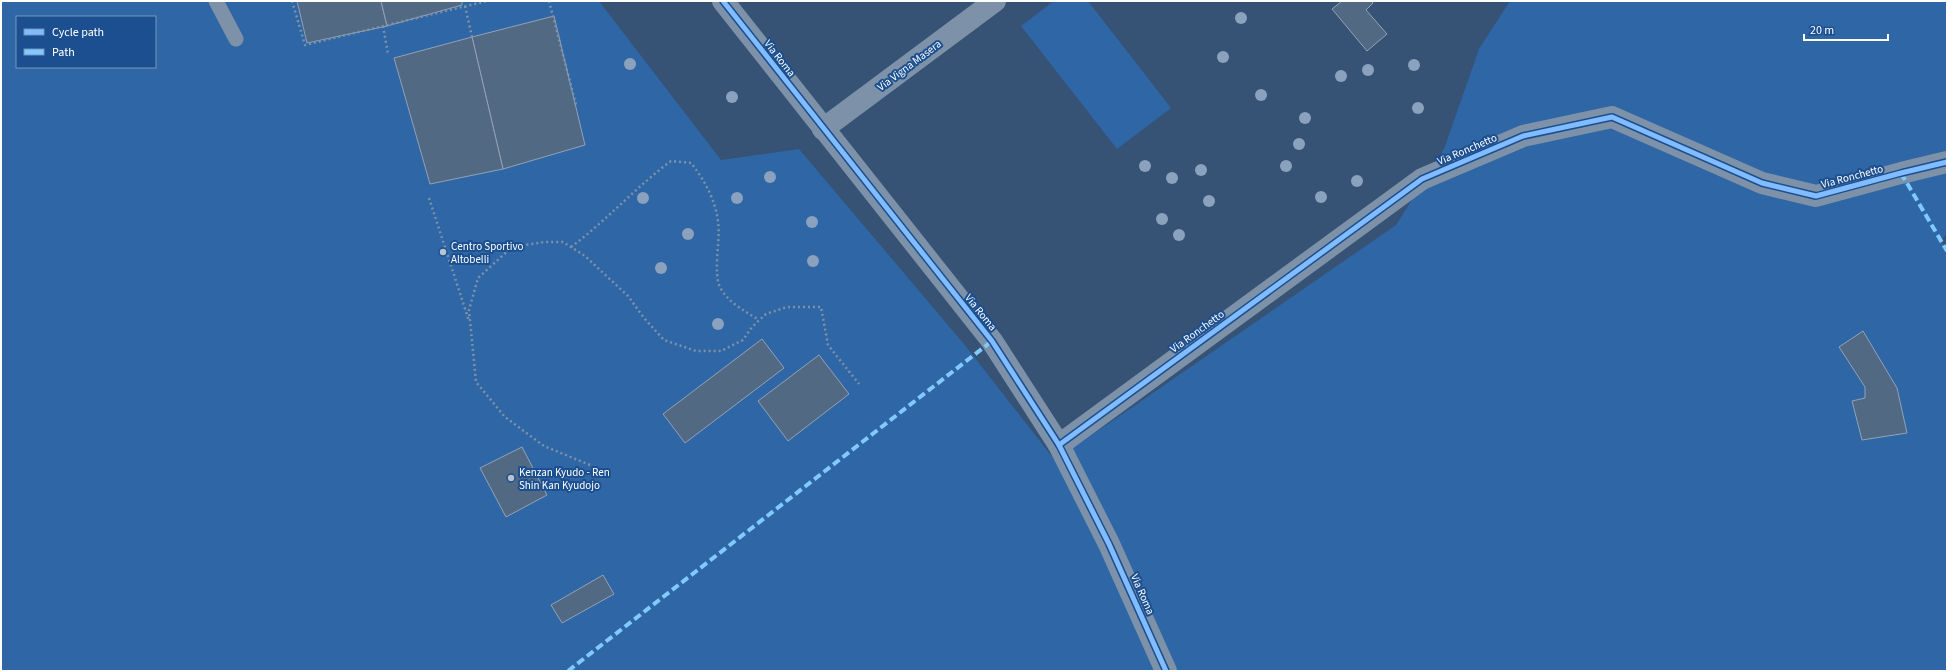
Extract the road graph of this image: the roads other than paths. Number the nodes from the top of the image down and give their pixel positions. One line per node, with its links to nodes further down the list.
1 (216, 1): 4 (lane)
2 (723, 1): 5 (street, Via Roma)
3 (995, 1): 5 (street, Via Vigna Masera)
4 (236, 39)
5 (823, 129): 7 (street, Via Roma)
6 (1947, 162): 7 (street, Via Ronchetto)
7 (1059, 445): 8 (street, Via Roma)
8 (1166, 671)

